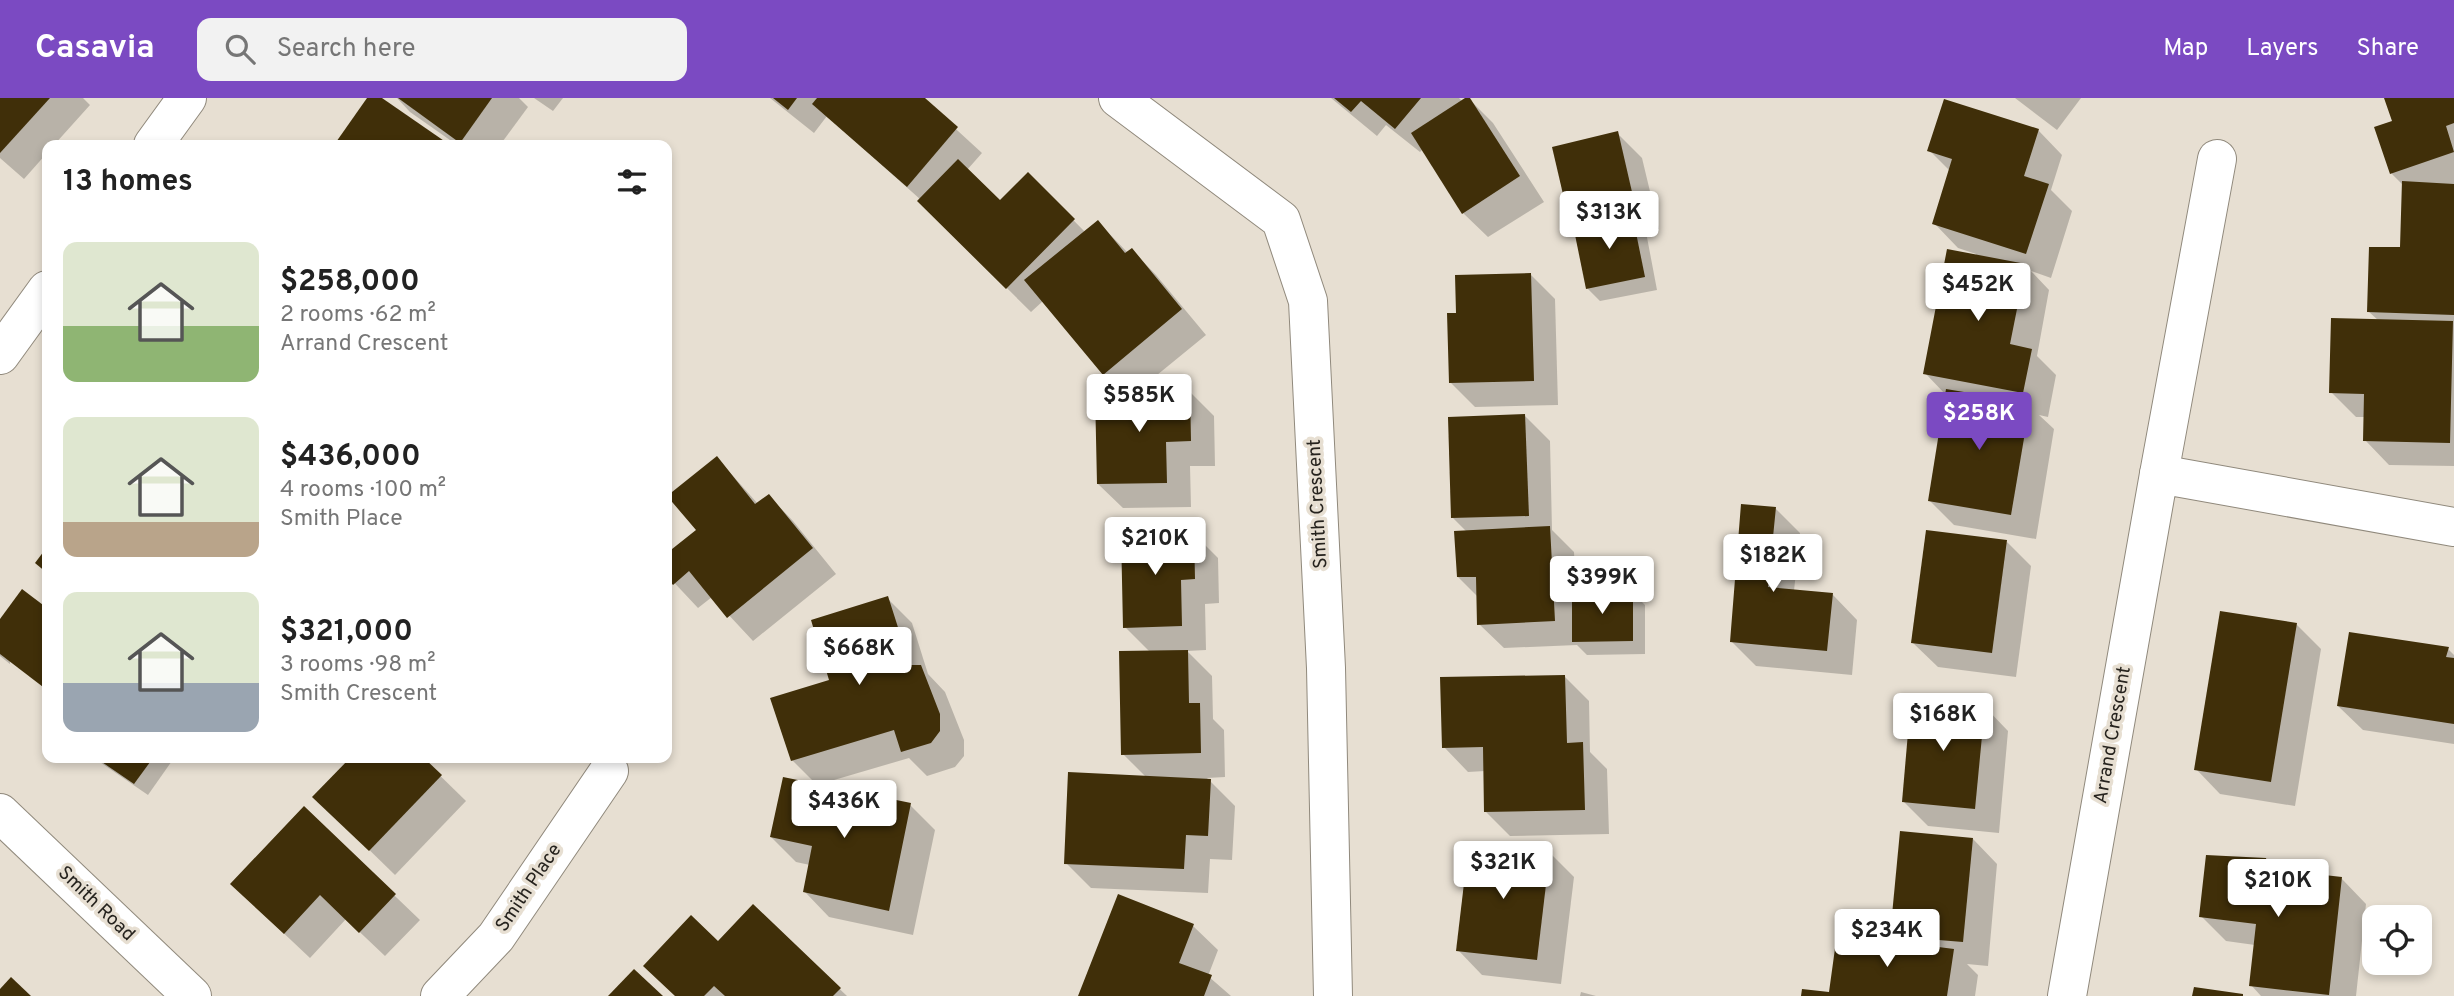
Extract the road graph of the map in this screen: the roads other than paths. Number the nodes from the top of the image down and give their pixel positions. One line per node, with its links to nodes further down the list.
1 (187, 98): 3 (street)
2 (1118, 98): 13 (street, Smith Crescent)
3 (157, 140)
4 (2217, 159): 7 (street, Arrand Crescent)
5 (42, 297): 6 (street)
6 (0, 355)
7 (2159, 474): 8 (street); 14 (street, Arrand Crescent)
8 (2454, 527)
9 (609, 771): 12 (street, Smith Place)
10 (0, 813): 11 (street, Smith Road)
11 (192, 996)
12 (440, 996)
13 (1333, 996)
14 (2067, 996)

